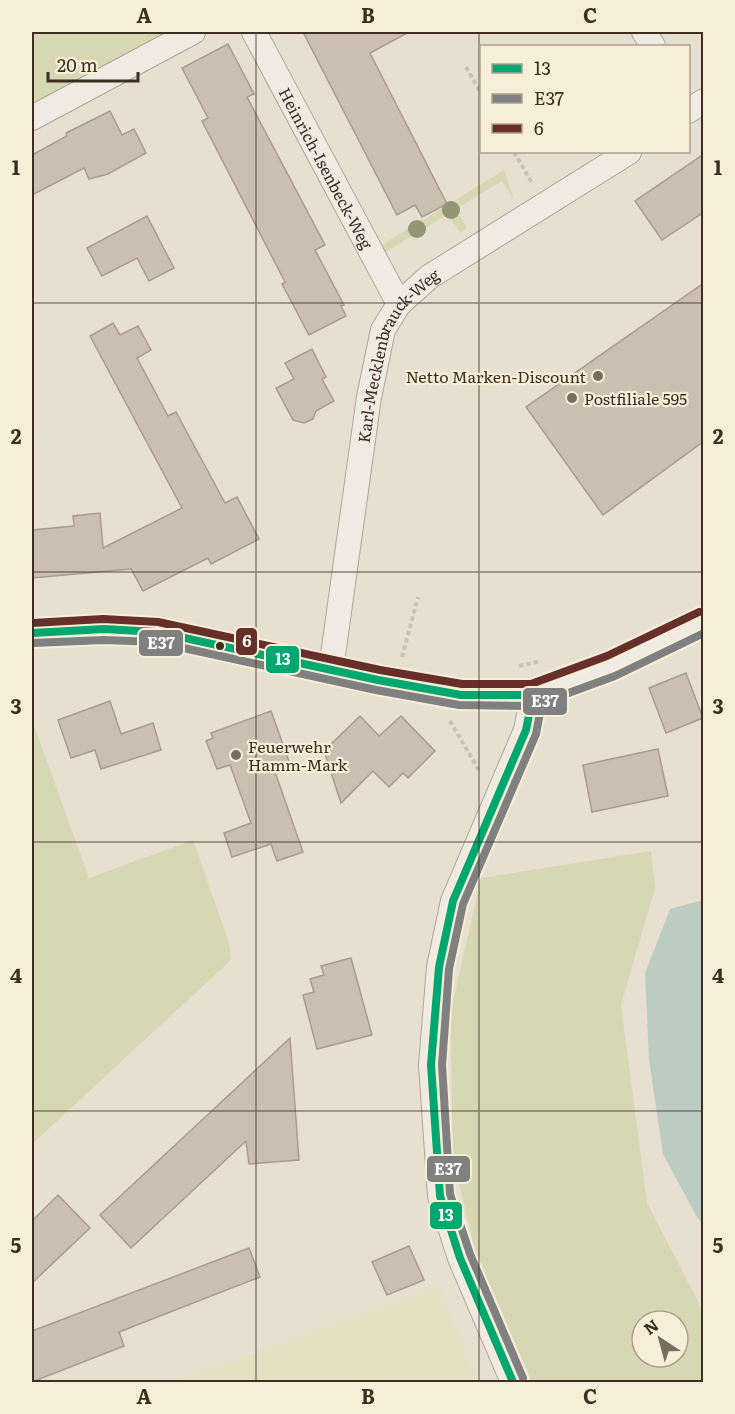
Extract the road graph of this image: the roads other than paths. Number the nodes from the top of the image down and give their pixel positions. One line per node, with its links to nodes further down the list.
1 (193, 32): 5 (street)
2 (254, 32): 7 (street, Heinrich-Isenbeck-Weg)
3 (644, 32): 4 (street)
4 (652, 45)
5 (32, 117)
6 (627, 153): 7 (street, Karl-Mecklenbrauck-Weg)
7 (399, 304): 10 (street, Karl-Mecklenbrauck-Weg)
8 (704, 621): 11 (street)
9 (32, 633): 10 (street)
10 (331, 669): 11 (street)
11 (533, 696): 12 (street)
12 (513, 1383)

